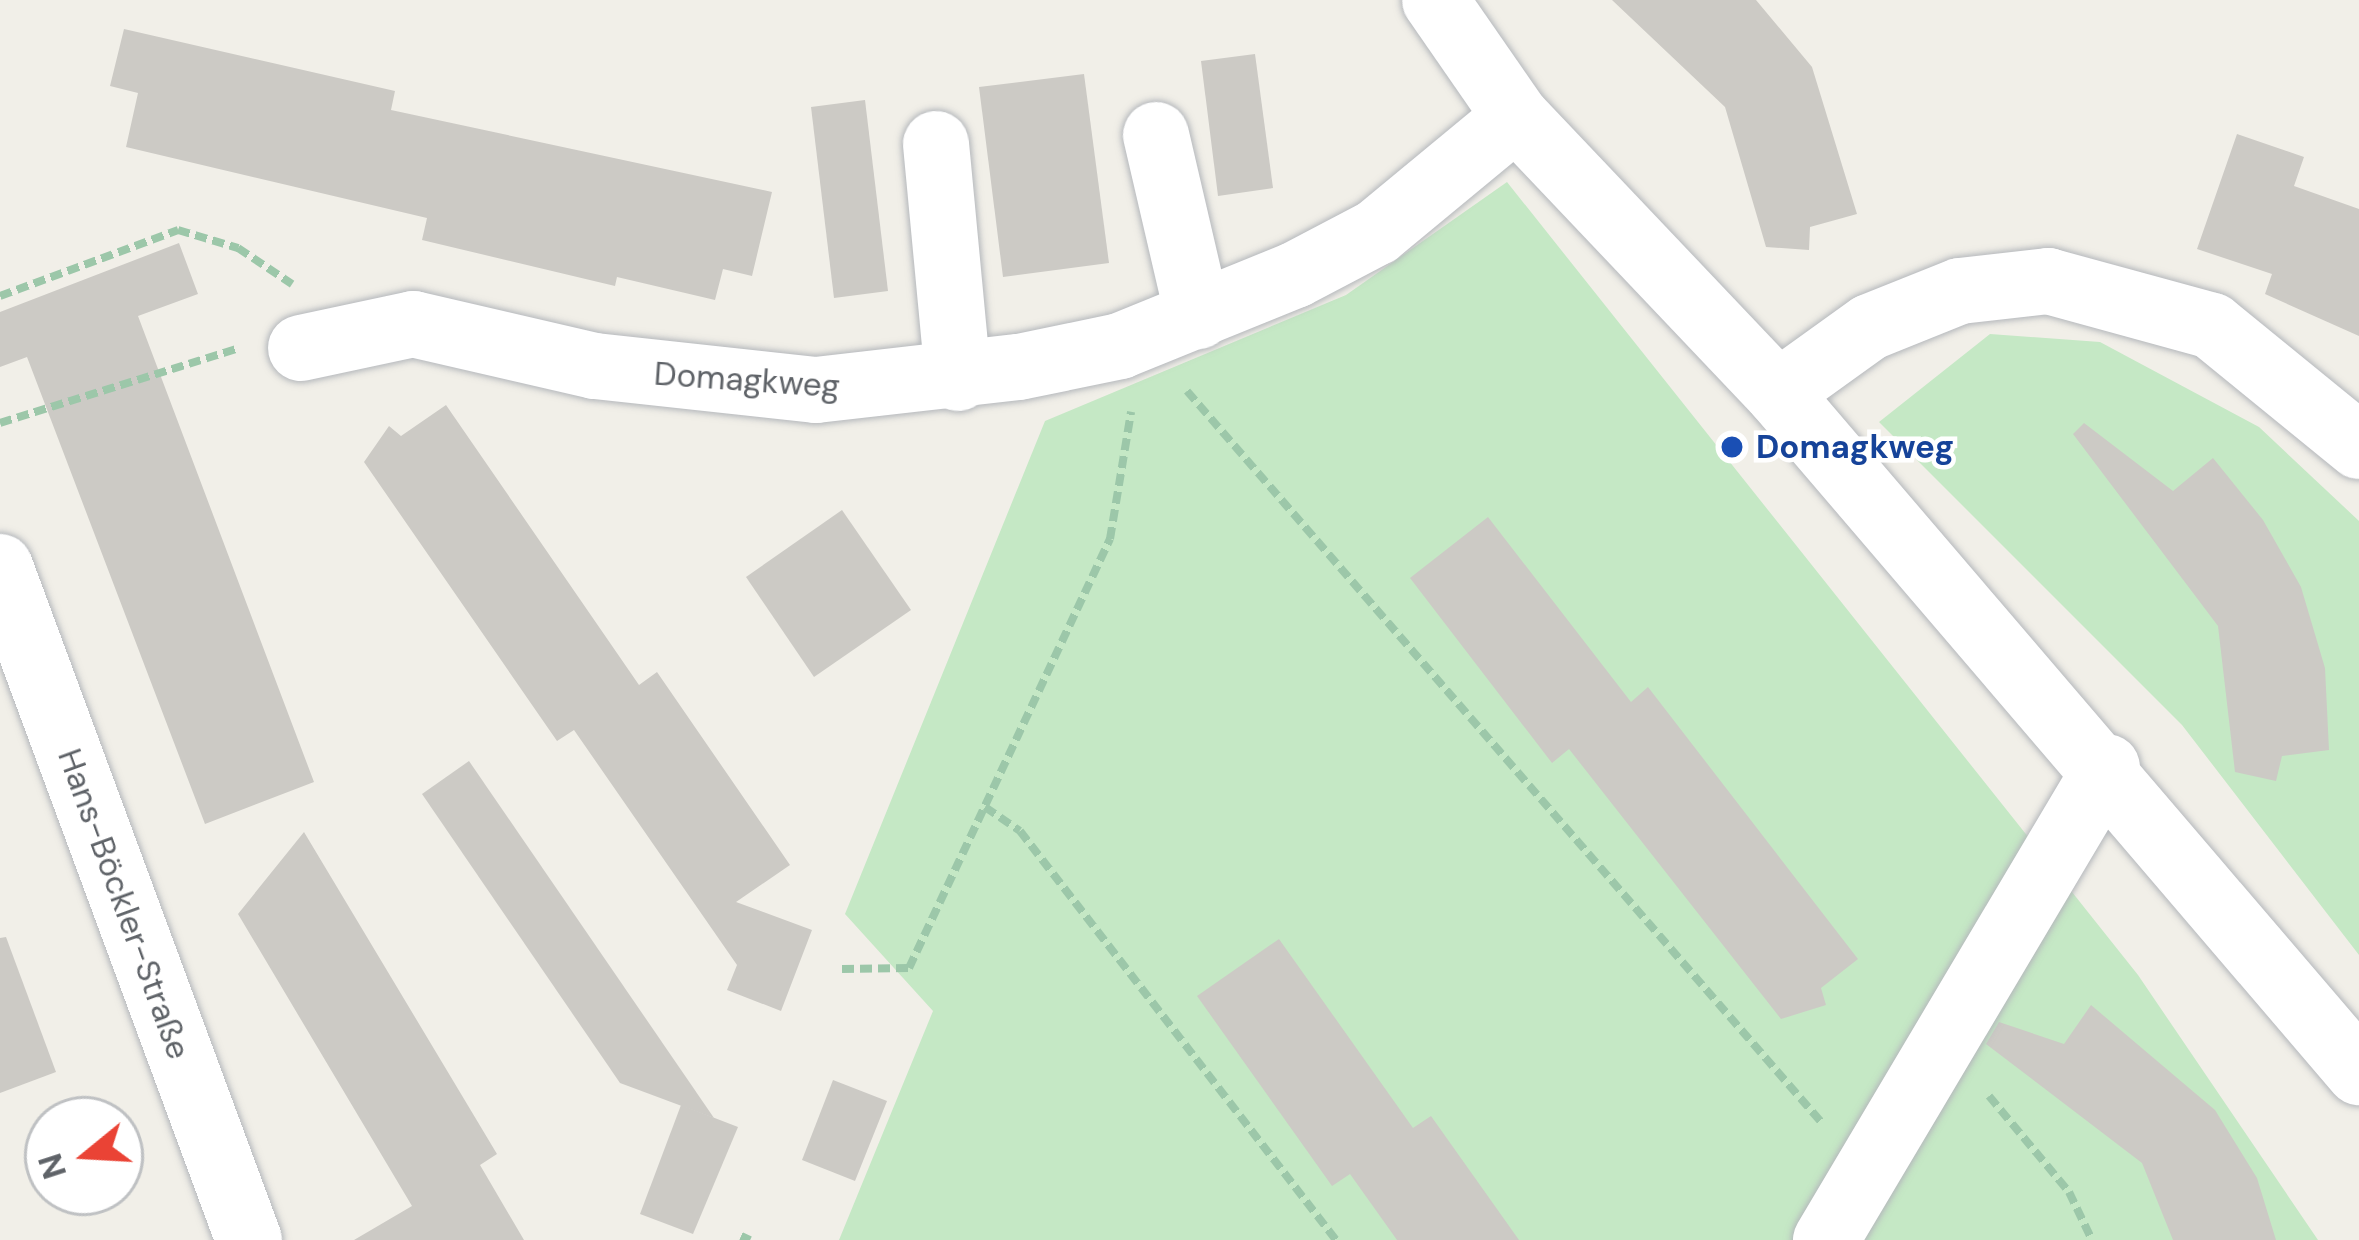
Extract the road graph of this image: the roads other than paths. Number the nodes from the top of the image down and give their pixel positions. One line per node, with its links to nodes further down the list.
1 (1435, 0): 2 (street)
2 (1516, 117): 5 (street, Domagkweg); 8 (street)
3 (1156, 135): 5 (street)
4 (936, 144): 7 (street)
5 (1162, 330): 7 (street, Domagkweg)
6 (301, 348): 7 (street, Domagkweg)
7 (958, 378)
8 (1778, 393): 9 (street); 11 (street)
9 (2359, 446)
10 (0, 567): 13 (street, Hans-Böckler-Straße)
11 (2107, 767): 12 (street); 14 (street)
12 (2359, 1072)
13 (248, 1240)
14 (1826, 1240)

